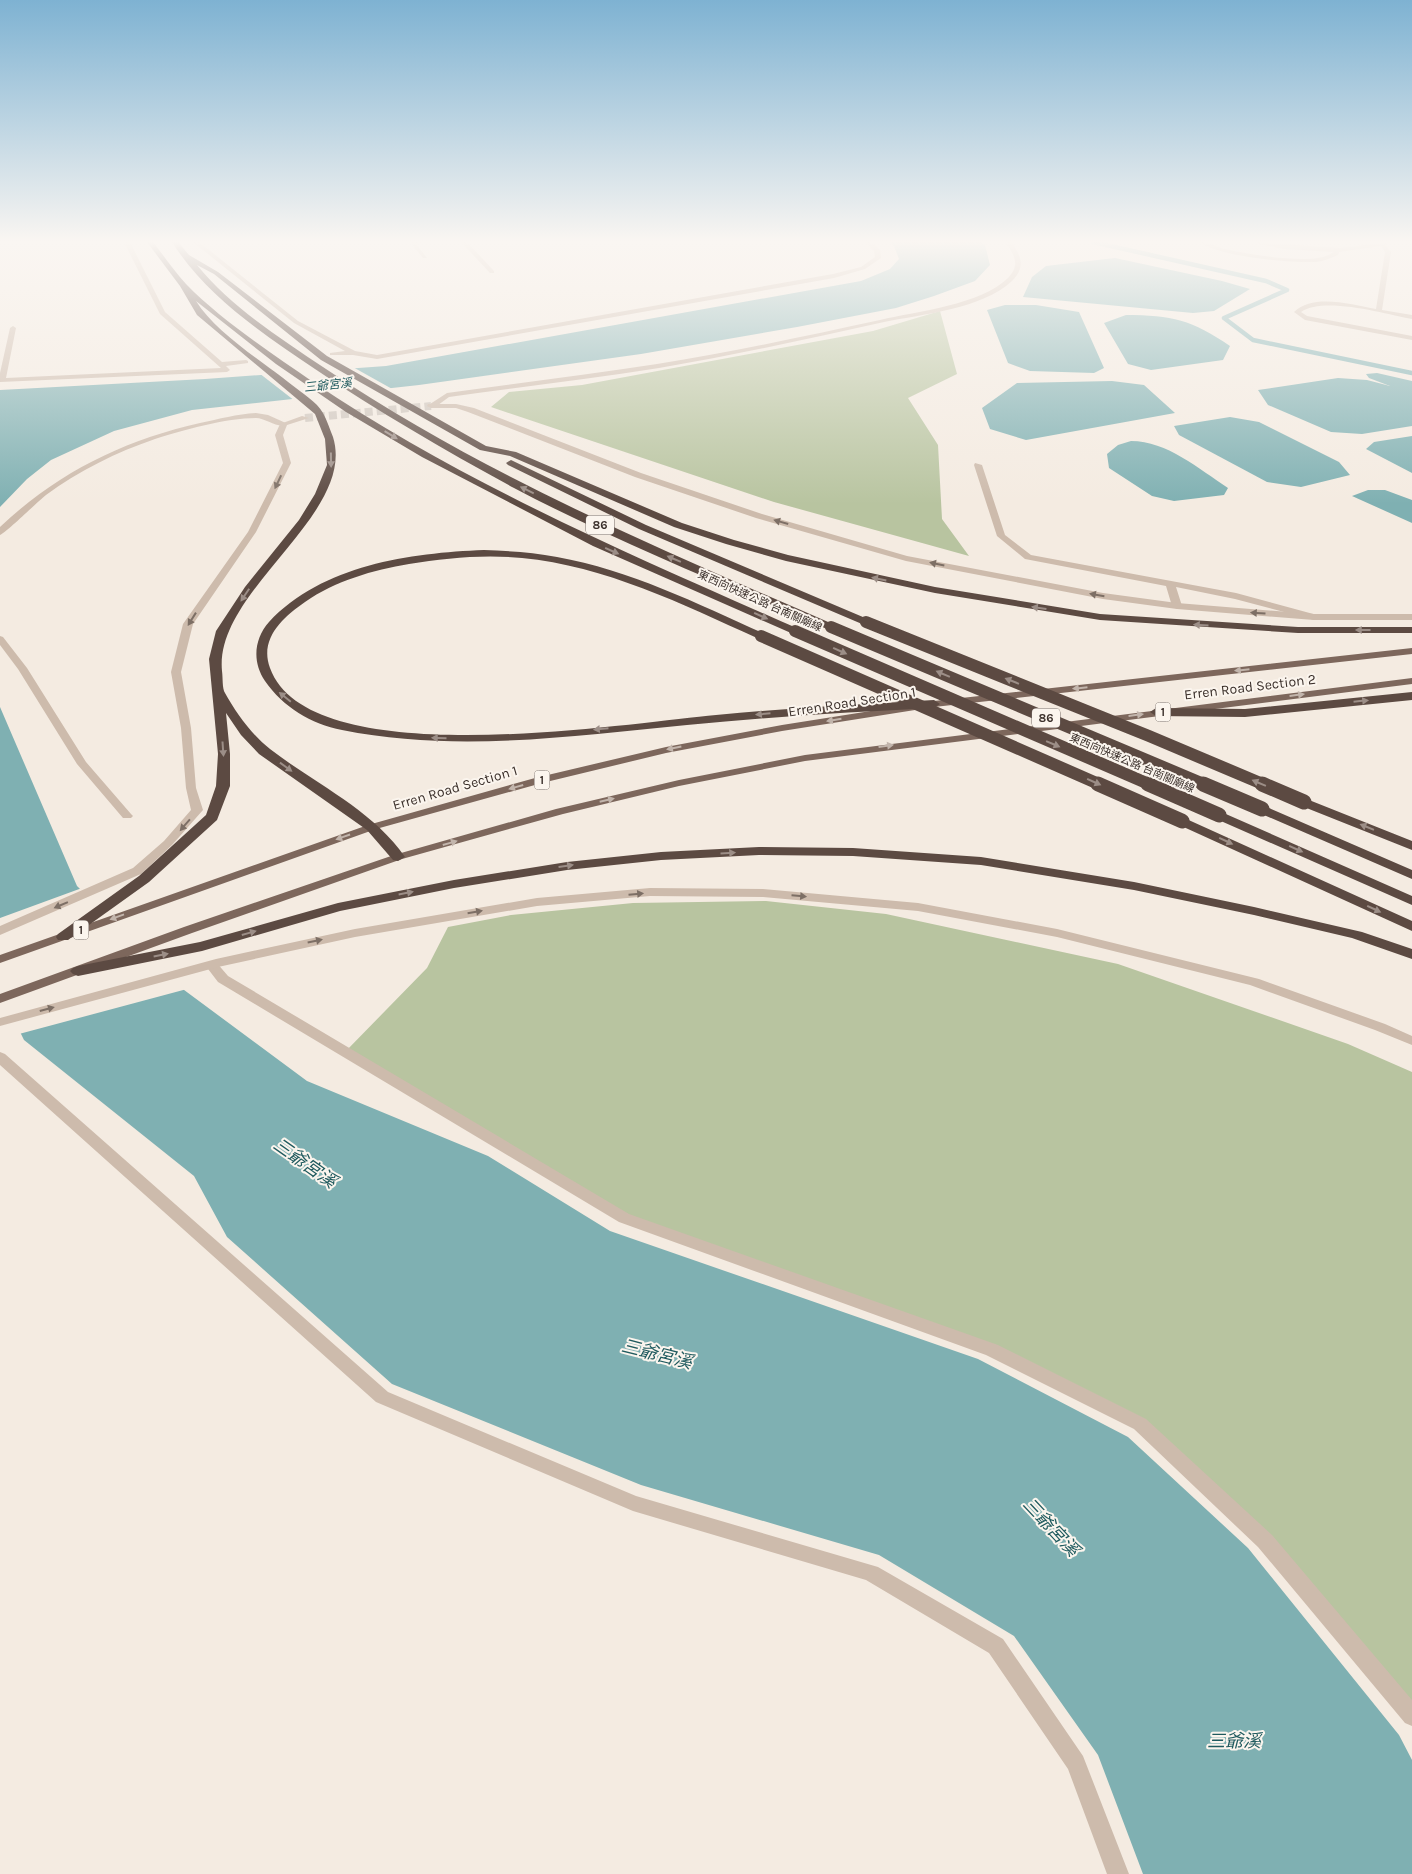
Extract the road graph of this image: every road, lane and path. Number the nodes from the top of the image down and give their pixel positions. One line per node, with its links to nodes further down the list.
1 (13, 329): 16 (street)
2 (181, 329): 15 (street)
3 (219, 329): 30 (highway, one-way to 30)
4 (234, 329): 40 (highway, 東西向快速公路 台南關廟線 / 86, one-way to 40, bridge)
5 (261, 329): 39 (highway, 東西向快速公路 台南關廟線 / 86, one-way to 5, bridge)
6 (292, 329): 13 (highway)
7 (310, 329): 12 (street)
8 (532, 329): 12 (street)
9 (845, 329): 23 (street, one-way to 9)
10 (1366, 329): 11 (street)
11 (1412, 338)
12 (353, 353): 13 (street)
13 (328, 356): 19 (highway)
14 (246, 362): 15 (street)
15 (221, 364): 16 (street)
16 (1, 380)
17 (305, 418): 18 (street)
18 (284, 424): 21 (street); 38 (street, one-way to 38)
19 (483, 448): 26 (highway, one-way to 19); 36 (highway, one-way to 19, bridge)
20 (978, 465): 22 (street)
21 (0, 532)
22 (1170, 584): 23 (street); 24 (street)
23 (1177, 606): 24 (street, one-way to 23)
24 (1314, 617): 25 (street)
25 (1412, 617)
26 (1412, 630)
27 (0, 639): 34 (street)
28 (1412, 651): 32 (main road, Erren Road Section 2 / 1, one-way to 32)
29 (1412, 681): 33 (main road, Erren Road Section 2 / 1, one-way to 29)
30 (218, 692): 35 (highway, one-way to 35); 38 (highway, one-way to 38)
31 (1412, 696): 33 (highway, one-way to 31)
32 (934, 704): 35 (main road, Erren Road Section 1 / 1, one-way to 35); 41 (highway, one-way to 41, bridge)
33 (1156, 712): 37 (main road, Erren Road Section 2 / 1, one-way to 33)
34 (127, 816)
35 (372, 827): 37 (highway); 43 (main road, Erren Road Section 1 / 1, one-way to 43)
36 (1412, 846)
37 (398, 857): 47 (main road, 1)
38 (141, 875): 42 (street, one-way to 42); 43 (highway)
39 (1412, 875)
40 (1412, 901)
41 (1412, 927)
42 (0, 931)
43 (63, 937): 45 (main road, Erren Road Section 1 / 1)
44 (1412, 954): 47 (highway, one-way to 44)
45 (0, 959)
46 (214, 964): 49 (street, one-way to 46); 50 (street, one-way to 50); 52 (street)
47 (78, 970): 48 (main road, 1)
48 (0, 999)
49 (0, 1022)
50 (1412, 1041)
51 (0, 1057): 53 (street)
52 (1412, 1716)
53 (1118, 1874)

